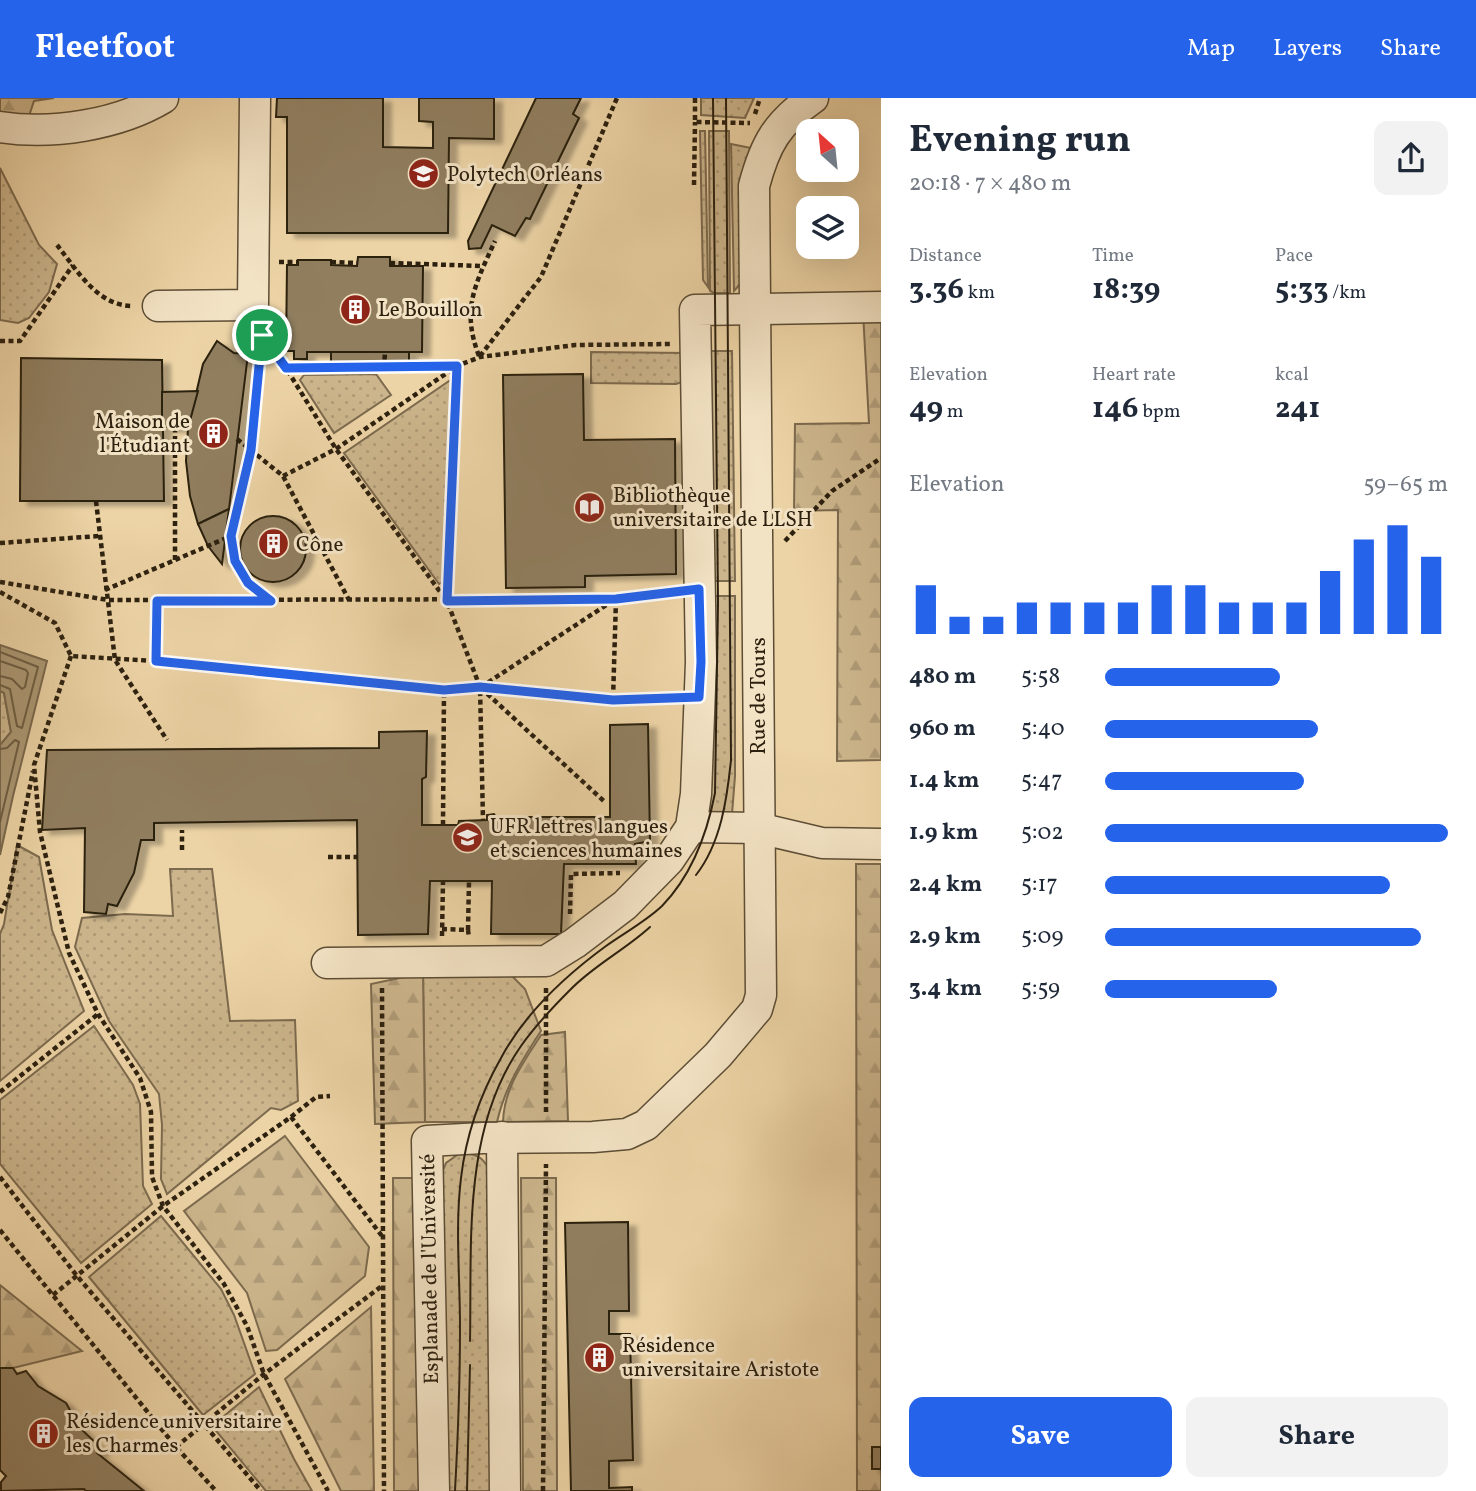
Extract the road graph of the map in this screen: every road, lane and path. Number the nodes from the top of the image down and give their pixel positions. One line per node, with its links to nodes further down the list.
1 (163, 98): 8 (street)
2 (255, 98): 17 (street)
3 (617, 98): 23 (path)
4 (695, 98): 6 (path)
5 (813, 98): 19 (street, Rue de Tours)
6 (695, 122): 7 (path); 9 (path)
7 (753, 123)
8 (0, 127)
9 (694, 185)
10 (495, 241): 16 (path)
11 (57, 245): 15 (path)
12 (331, 262): 13 (path)
13 (358, 263)
14 (390, 263): 16 (path)
15 (73, 265): 17 (path); 20 (path)
16 (484, 266): 23 (path)
17 (158, 306)
18 (881, 307): 19 (street)
19 (756, 309): 40 (street); 62 (street, Rue de Tours)
20 (0, 341)
21 (679, 344): 23 (path)
22 (385, 352): 26 (path)
23 (480, 356): 24 (path)
24 (457, 366): 26 (path); 29 (path); 48 (path)
25 (286, 368): 26 (path); 29 (path); 30 (path)
26 (384, 368)
27 (175, 427): 38 (path)
28 (237, 439): 30 (path)
29 (336, 449): 32 (path); 48 (path)
30 (251, 450): 32 (path); 35 (path)
31 (881, 458): 37 (path)
32 (283, 477): 45 (path)
33 (96, 501): 34 (path)
34 (99, 536): 36 (path); 41 (path)
35 (231, 536): 38 (path); 47 (path)
36 (0, 542)
37 (785, 542)
38 (175, 560): 41 (path)
39 (0, 582): 44 (path)
40 (699, 589): 43 (path); 54 (street)
41 (105, 590): 44 (path)
42 (0, 592): 49 (path)
43 (616, 599): 48 (path); 52 (path); 55 (path)
44 (108, 600): 46 (path); 50 (path)
45 (349, 600): 47 (path); 48 (path)
46 (157, 601): 47 (path); 51 (path)
47 (271, 601)
48 (447, 601): 52 (path)
49 (71, 656): 50 (path); 57 (path)
50 (115, 660): 51 (path); 56 (path)
51 (156, 661): 53 (path)
52 (480, 687): 53 (path); 55 (path); 58 (path); 59 (path)
53 (444, 690): 60 (path)
54 (699, 697): 55 (path); 61 (street)
55 (613, 700)
56 (167, 740)
57 (34, 765): 70 (path); 76 (path)
58 (606, 803)
59 (483, 820)
60 (443, 825)
61 (691, 827): 62 (street); 73 (street)
62 (758, 828): 64 (street); 81 (street, Rue de Tours)
63 (183, 830): 65 (path)
64 (881, 844)
65 (182, 850)
66 (328, 857): 67 (path)
67 (358, 857)
68 (443, 881): 72 (path)
69 (469, 881): 71 (path)
70 (0, 913)
71 (468, 930)
72 (442, 961): 73 (street); 75 (street)
73 (546, 961): 80 (path)
74 (327, 962): 75 (street)
75 (382, 962): 86 (path)
76 (98, 1014): 77 (path); 84 (path)
77 (0, 1092)
78 (330, 1096): 79 (path)
79 (291, 1117): 84 (path); 86 (path)
80 (546, 1125)
81 (502, 1137): 97 (street, Esplanade de l'Université); 98 (street)
82 (546, 1163): 99 (path)
83 (0, 1177): 87 (path)
84 (163, 1206): 87 (path); 90 (path)
85 (0, 1230): 89 (path)
86 (383, 1237): 88 (path)
87 (77, 1276): 89 (path); 91 (path)
88 (383, 1285): 90 (path); 96 (path)
89 (53, 1295): 92 (path)
90 (264, 1374): 91 (path); 95 (path)
91 (203, 1423): 92 (path); 94 (path)
92 (176, 1447): 93 (path)
93 (216, 1491)
94 (261, 1491)
95 (328, 1491)
96 (383, 1491)
97 (434, 1491)
98 (505, 1491)
99 (543, 1491)

